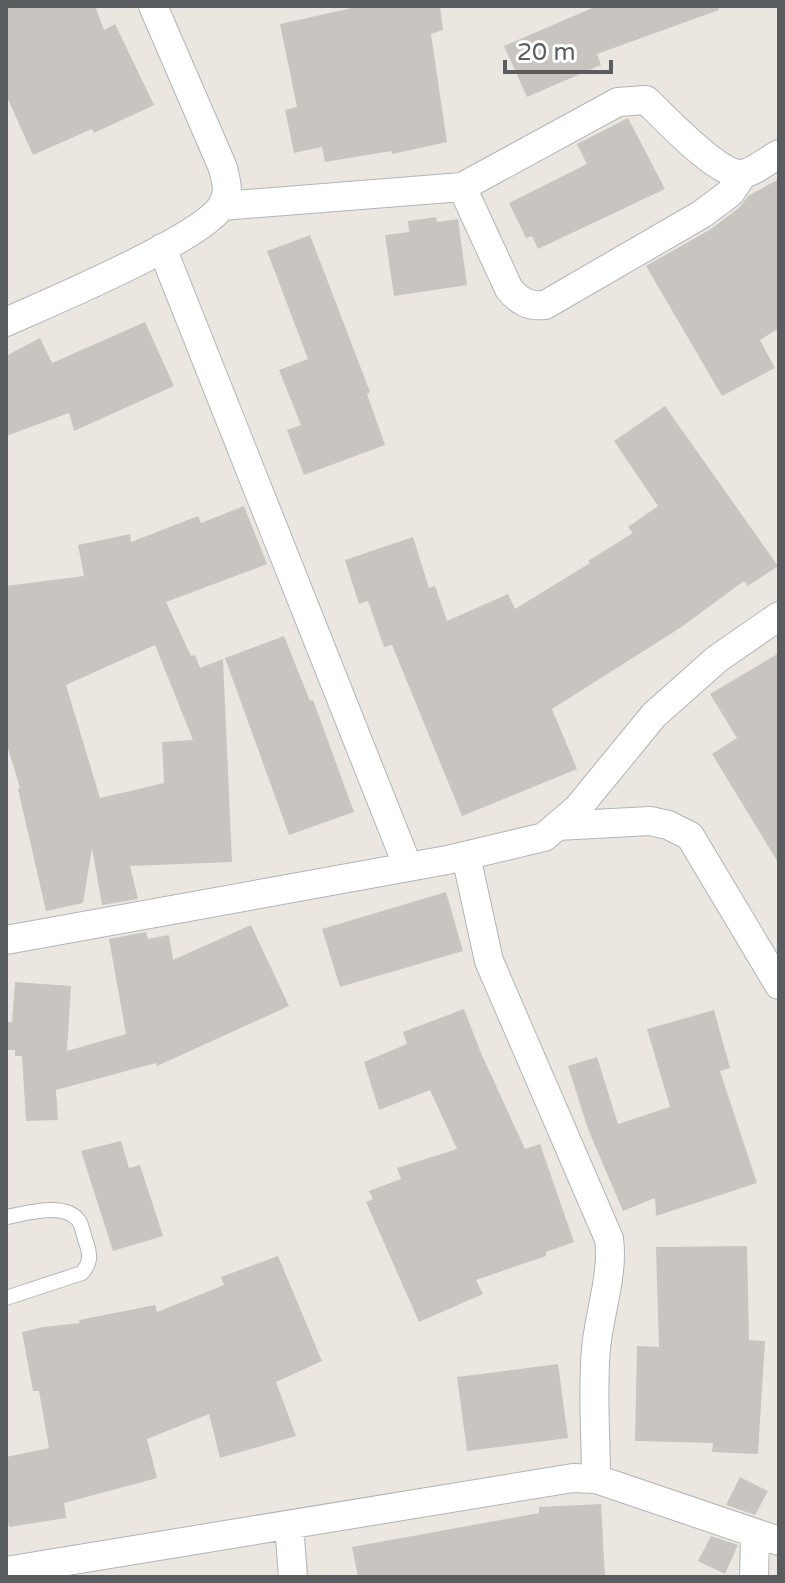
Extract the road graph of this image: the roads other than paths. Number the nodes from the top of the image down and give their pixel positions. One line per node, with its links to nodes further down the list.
1 (153, 6): 5 (street)
2 (779, 154): 3 (street)
3 (743, 174): 4 (street); 4 (street)
4 (462, 187): 5 (street)
5 (222, 206): 6 (street)
6 (162, 248): 7 (street); 11 (street)
7 (6, 322)
8 (779, 616): 9 (street)
9 (557, 826): 10 (street); 13 (street)
10 (466, 856): 11 (street); 16 (street)
11 (408, 867): 12 (street)
12 (6, 940)
13 (779, 985)
14 (6, 1217): 15 (lane)
15 (6, 1298)
16 (596, 1479): 17 (street); 18 (street)
17 (289, 1525): 19 (street); 20 (street)
18 (767, 1538): 21 (street)
19 (6, 1571)
20 (293, 1577)
21 (754, 1577)

